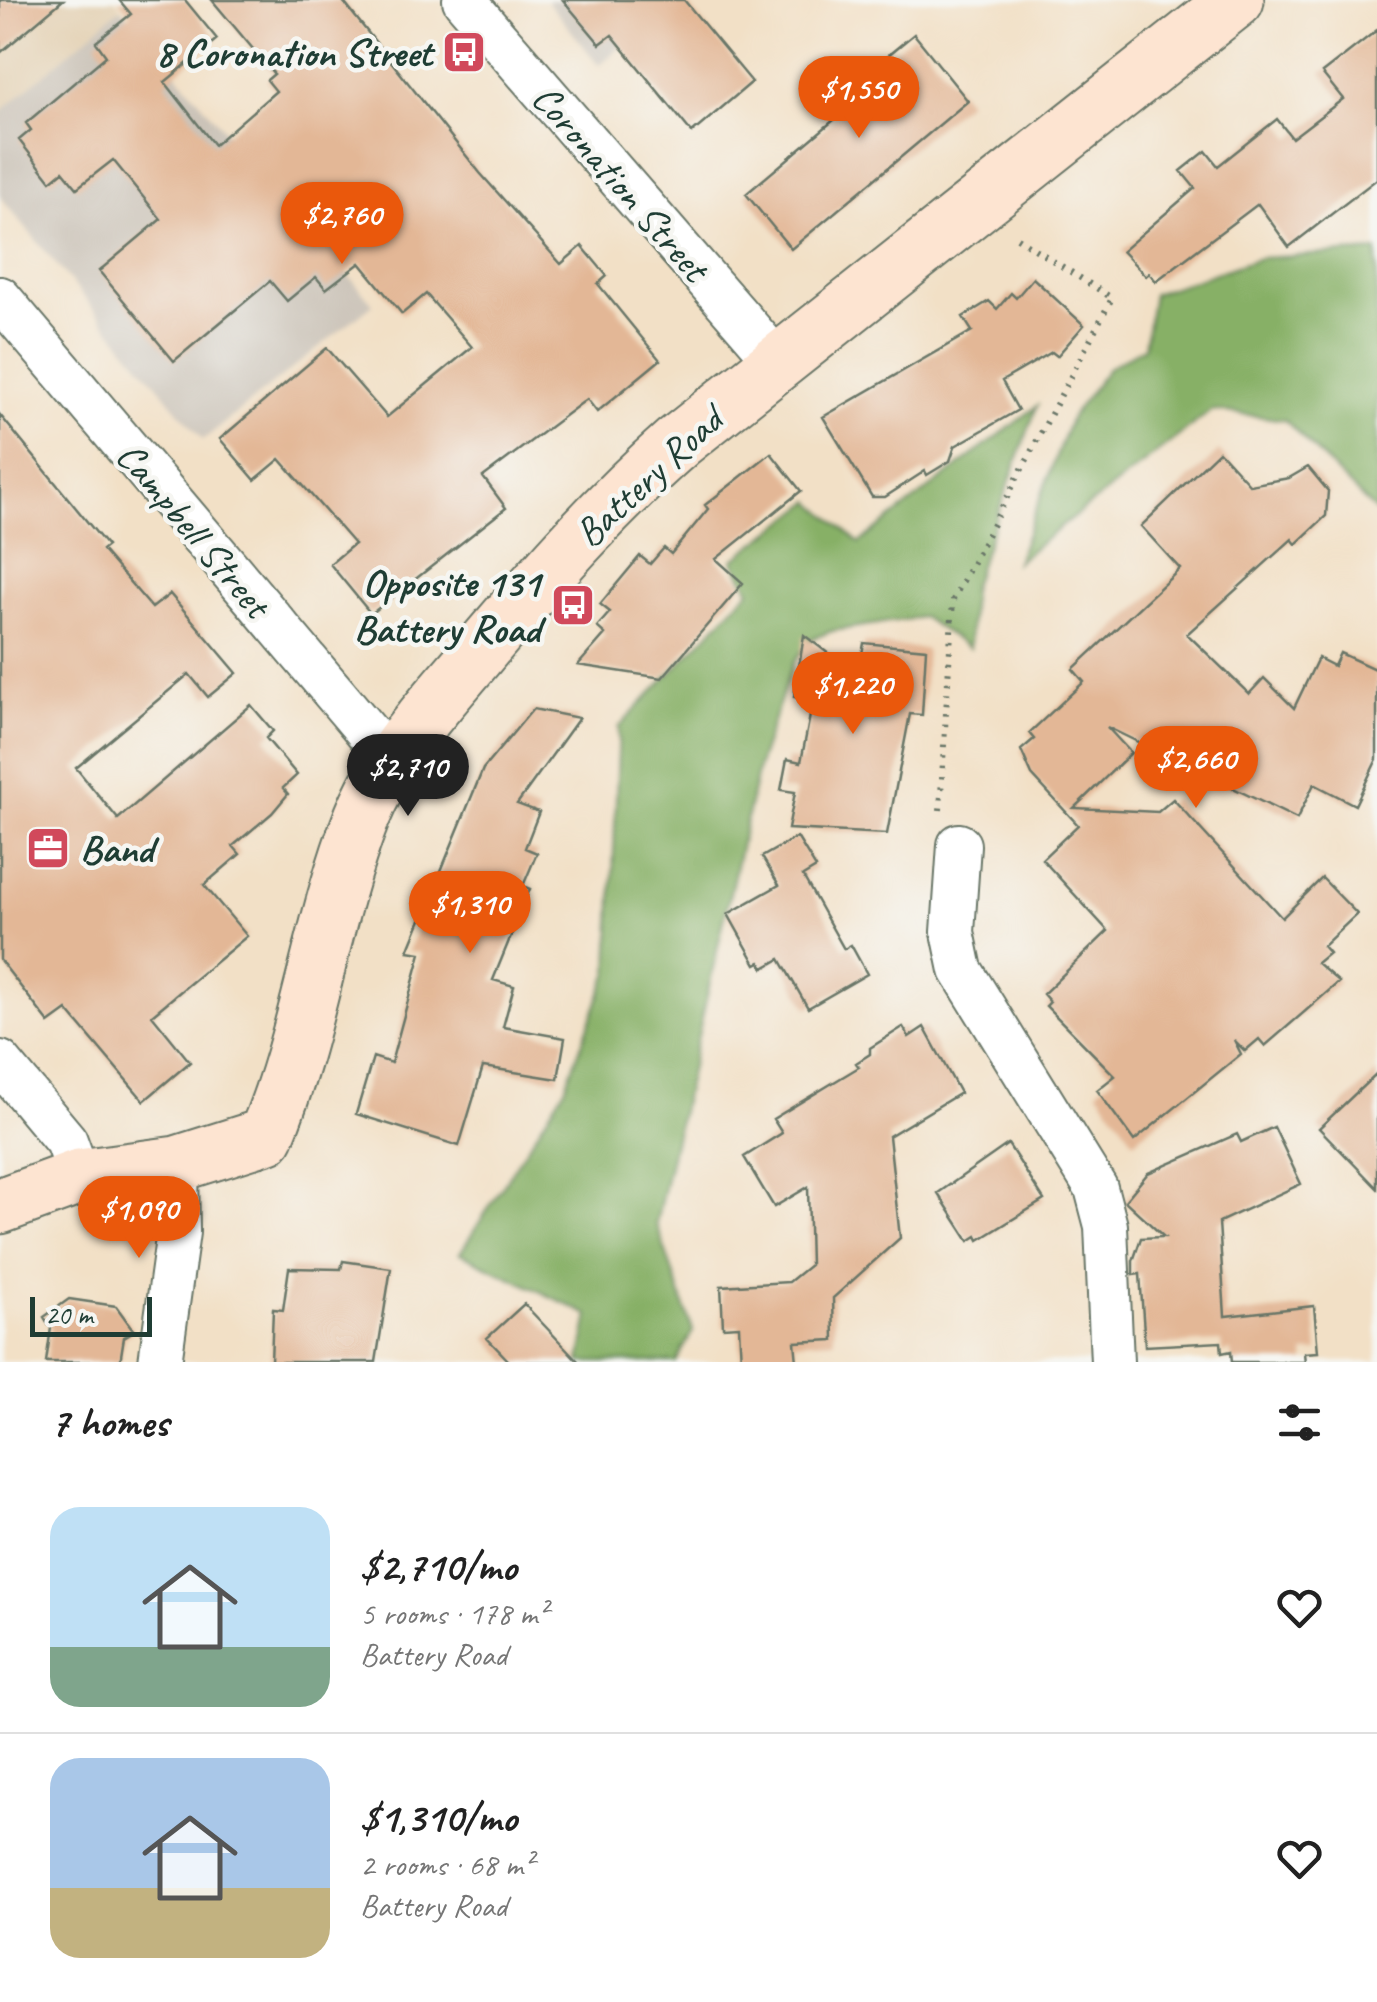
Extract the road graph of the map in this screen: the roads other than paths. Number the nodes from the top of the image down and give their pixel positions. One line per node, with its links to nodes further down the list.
1 (464, 0): 4 (street, Coronation Street)
2 (1236, 0): 4 (street, Battery Road)
3 (0, 298): 5 (street, Campbell Street)
4 (778, 363): 5 (street, Battery Road)
5 (390, 758): 8 (street, Battery Road)
6 (960, 845): 12 (street)
7 (0, 1062): 9 (street)
8 (177, 1164): 9 (street, Battery Road); 11 (street)
9 (79, 1178): 10 (street, Battery Road)
10 (0, 1206)
11 (160, 1362)
12 (1112, 1362)

